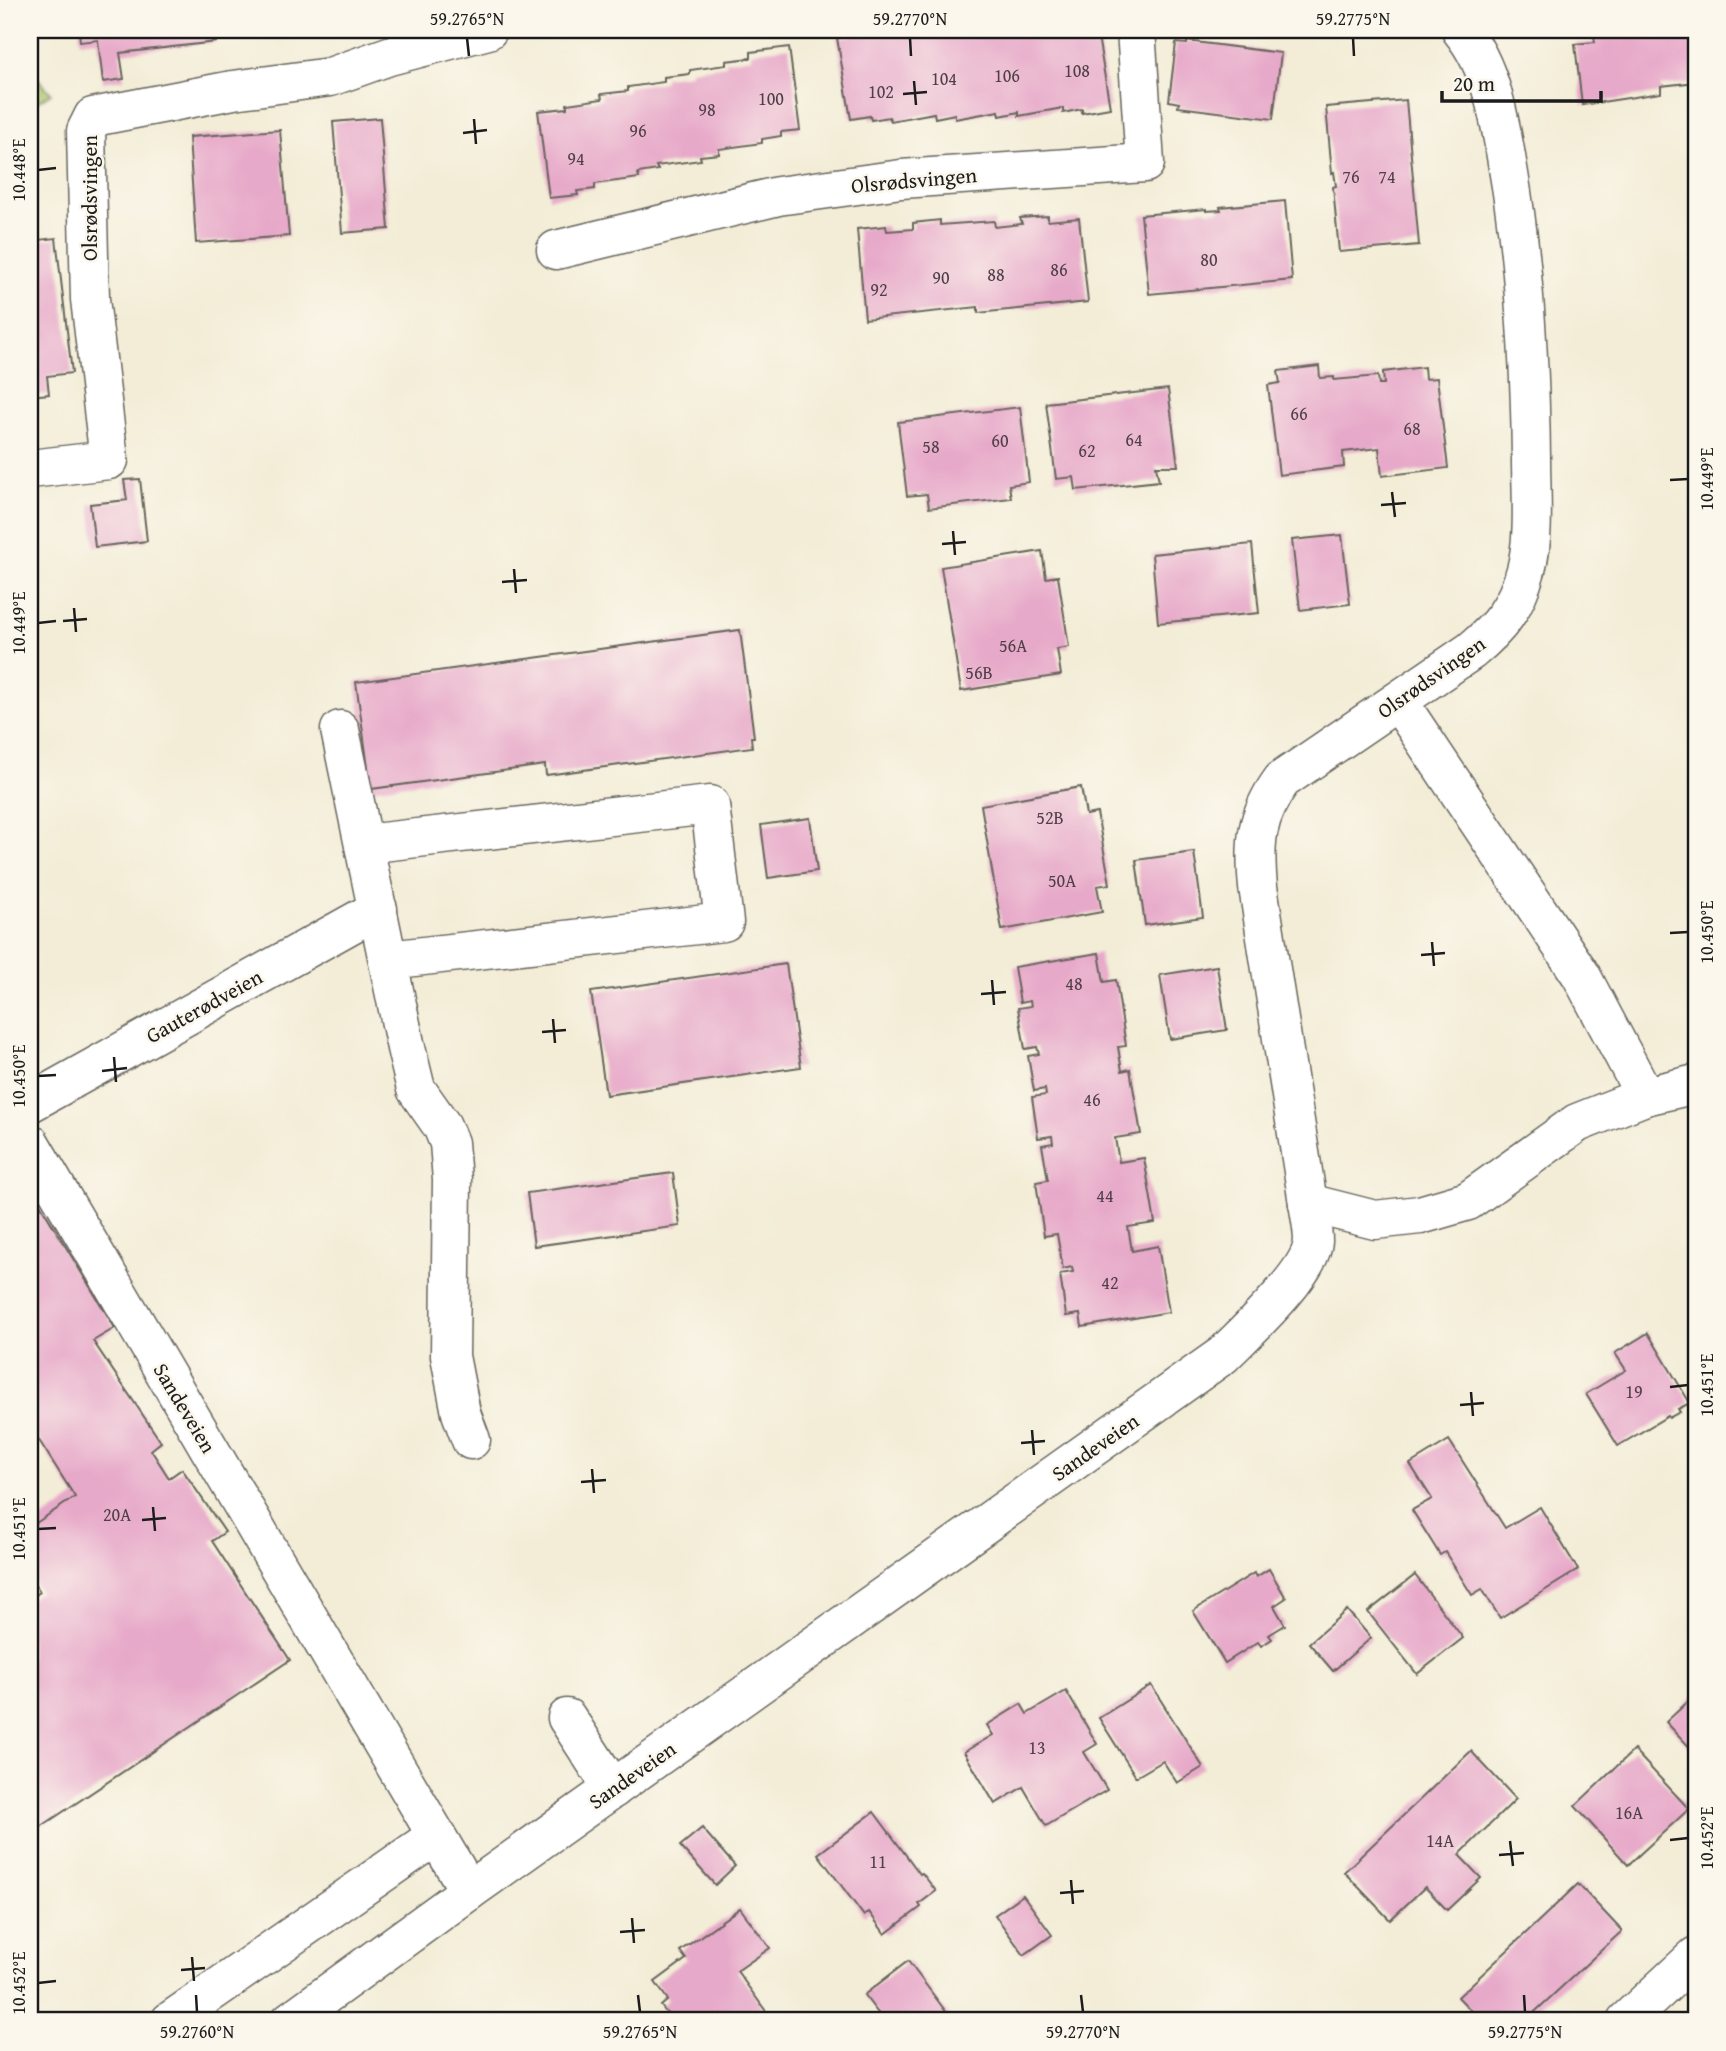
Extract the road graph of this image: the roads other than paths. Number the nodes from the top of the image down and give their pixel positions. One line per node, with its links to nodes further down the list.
1 (1136, 30): 4 (street, Olsrødsvingen)
2 (1461, 30): 6 (street, Olsrødsvingen)
3 (476, 31): 5 (street, Olsrødsvingen)
4 (556, 250)
5 (30, 469)
6 (1398, 701): 12 (street); 15 (street, Olsrødsvingen)
7 (340, 730): 8 (street)
8 (364, 844): 9 (street); 10 (street)
9 (378, 909): 10 (street); 13 (street, Gauterødveien)
10 (387, 960): 16 (street)
11 (1696, 1084): 12 (street)
12 (1645, 1096): 15 (street)
13 (30, 1103)
14 (30, 1143): 19 (street, Sandeveien)
15 (1308, 1203): 18 (street, Sandeveien)
16 (471, 1440)
17 (567, 1718): 18 (street)
18 (613, 1789): 20 (street, Sandeveien)
19 (436, 1836): 20 (street, Sandeveien); 23 (street)
20 (469, 1891): 22 (street, Sandeveien)
21 (1696, 1956): 24 (street)
22 (303, 2018)
23 (170, 2021)
24 (1626, 2021)

